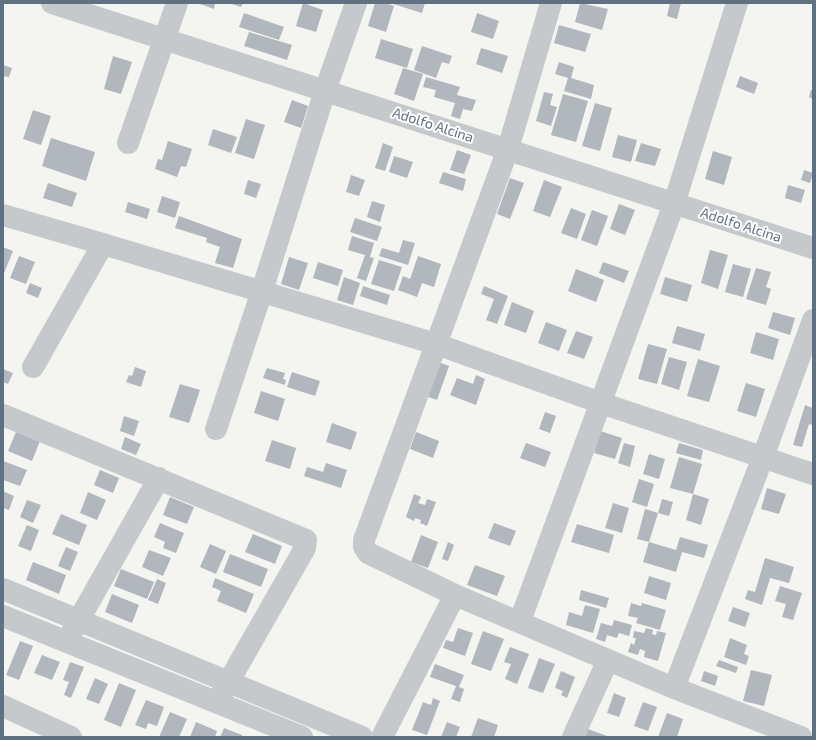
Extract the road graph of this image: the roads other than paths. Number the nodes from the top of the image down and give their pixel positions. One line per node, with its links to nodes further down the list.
1 (52, 3): 6 (street, Adolfo Alcina)
2 (176, 3): 6 (street)
3 (356, 3): 7 (street)
4 (551, 3): 9 (street)
5 (737, 3): 10 (street)
6 (165, 40): 7 (street, Adolfo Alcina); 8 (street)
7 (325, 91): 9 (street, Adolfo Alcina); 14 (street)
8 (128, 143)
9 (508, 148): 10 (street, Adolfo Alcina); 16 (street)
10 (674, 204): 13 (street, Adolfo Alcina); 18 (street)
11 (3, 215): 12 (street)
12 (103, 244): 14 (street); 17 (street)
13 (813, 248)
14 (262, 291): 16 (street); 20 (street)
15 (813, 320): 21 (street)
16 (436, 344): 18 (street); 25 (street)
17 (33, 367)
18 (601, 403): 21 (street); 28 (street)
19 (4, 415): 23 (street)
20 (216, 429)
21 (763, 457): 22 (street); 32 (street)
22 (813, 474)
23 (159, 478): 27 (street); 31 (street)
24 (3, 589): 27 (street)
25 (455, 595): 28 (street); 38 (street)
26 (3, 616): 29 (street)
27 (79, 620): 29 (street); 31 (street)
28 (520, 622): 30 (street)
29 (67, 641): 33 (street)
30 (608, 660): 32 (street); 39 (street)
31 (230, 682): 33 (street); 37 (street)
32 (674, 688): 40 (street)
33 (217, 702): 36 (street)
34 (3, 706): 35 (street)
35 (70, 737)
36 (302, 737)
37 (362, 737)
38 (382, 737)
39 (573, 737)
40 (800, 737)

